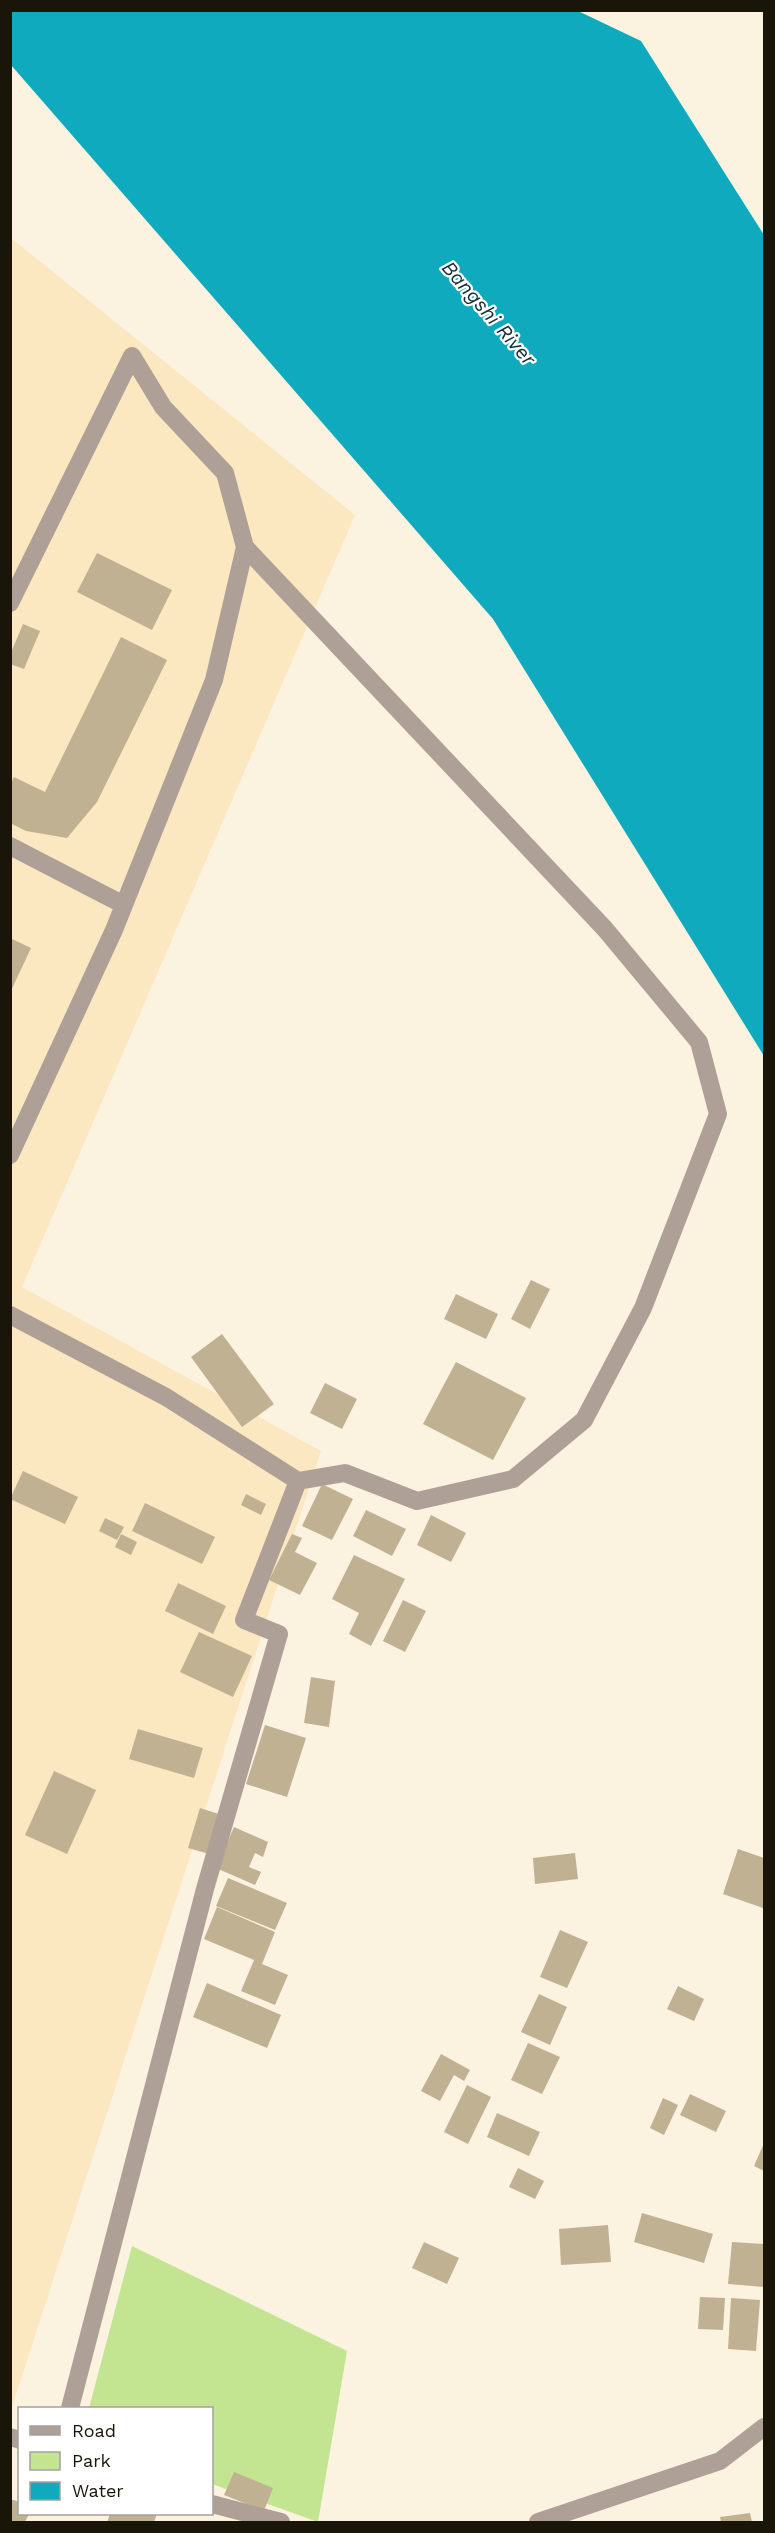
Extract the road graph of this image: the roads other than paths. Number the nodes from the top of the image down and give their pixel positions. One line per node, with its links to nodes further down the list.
1 (245, 547): 2 (street); 4 (street); 8 (street)
2 (10, 603)
3 (10, 846): 4 (street)
4 (124, 905): 5 (street)
5 (15, 1132): 6 (street)
6 (10, 1155)
7 (10, 1315): 8 (street)
8 (298, 1481): 9 (street)
9 (71, 2407)
10 (765, 2427): 13 (street)
11 (213, 2504): 12 (street)
12 (281, 2523)
13 (538, 2523)

